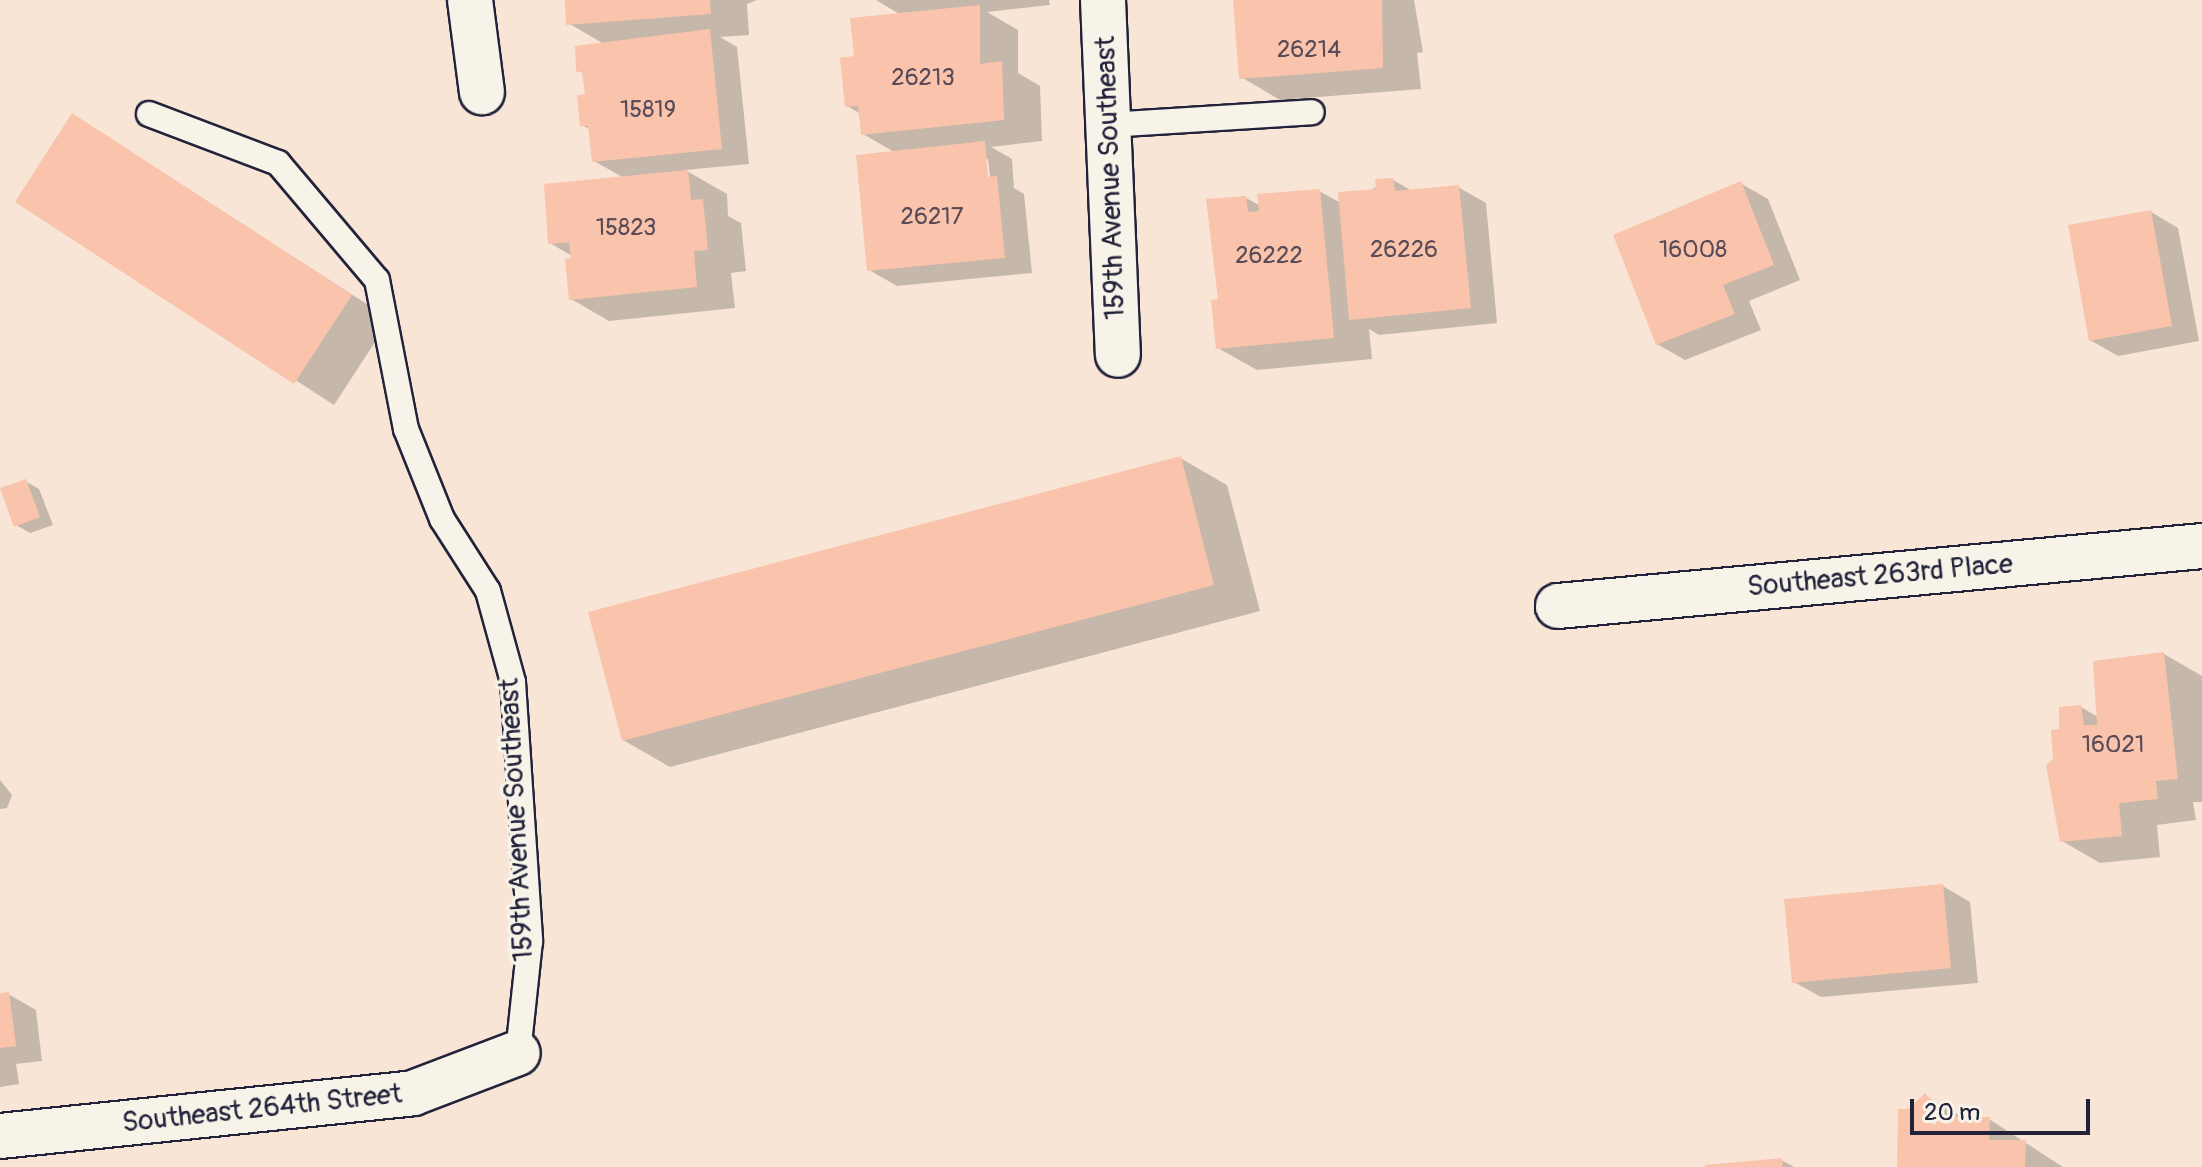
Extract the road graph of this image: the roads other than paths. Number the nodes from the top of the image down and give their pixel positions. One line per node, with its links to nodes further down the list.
1 (470, 0): 3 (street)
2 (1103, 0): 6 (street, 159th Avenue Southeast)
3 (482, 92)
4 (1312, 112): 6 (lane)
5 (149, 114): 10 (lane, 159th Avenue Southeast)
6 (1108, 125): 7 (street, 159th Avenue Southeast)
7 (1118, 355)
8 (2202, 546): 9 (street, Southeast 263rd Place)
9 (1558, 606)
10 (518, 1053): 11 (street, Southeast 264th Street)
11 (0, 1136)

